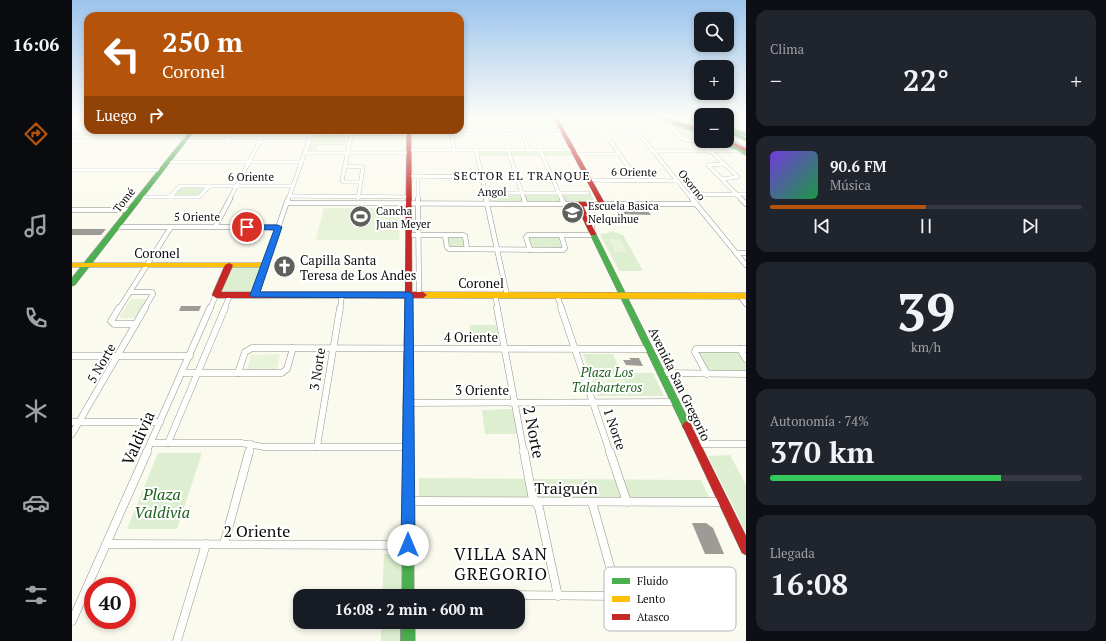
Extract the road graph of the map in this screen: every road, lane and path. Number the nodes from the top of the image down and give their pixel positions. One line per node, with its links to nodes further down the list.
1 (180, 147): 26 (main road, Tomé)
2 (257, 147): 27 (street)
3 (307, 147): 23 (street)
4 (348, 147): 24 (street)
5 (409, 147): 20 (main road)
6 (454, 147): 13 (street)
7 (528, 147): 16 (street)
8 (571, 147): 21 (main road)
9 (614, 147): 25 (street)
10 (649, 147): 22 (street, Osorno)
11 (707, 147): 18 (street)
12 (735, 147): 19 (main road)
13 (454, 150): 14 (street); 20 (street)
14 (476, 150): 15 (street); 34 (street)
15 (508, 150): 16 (street); 45 (street)
16 (529, 150): 17 (street)
17 (540, 150): 21 (street); 46 (street)
18 (712, 151): 19 (street); 22 (street); 29 (street)
19 (745, 151)
20 (409, 152): 24 (street); 33 (main road)
21 (574, 152): 25 (street); 36 (main road)
22 (653, 152): 39 (street, Osorno)
23 (305, 153): 24 (street); 28 (street)
24 (347, 153): 30 (street)
25 (619, 154): 35 (street)
26 (168, 162): 27 (street); 32 (main road, Tomé)
27 (249, 162): 28 (street); 42 (street)
28 (302, 162): 43 (street)
29 (725, 164): 37 (street); 37 (street)
30 (344, 166): 40 (street); 40 (street)
31 (72, 170): 32 (street)
32 (162, 170): 52 (main road, Tomé)
33 (414, 176): 34 (street); 55 (main road); 58 (street)
34 (482, 177): 44 (street)
35 (636, 177): 36 (street, 6 Oriente); 38 (street)
36 (588, 178): 38 (street, 6 Oriente); 64 (main road)
37 (722, 179): 48 (street)
38 (638, 181): 39 (street, 6 Oriente)
39 (678, 181): 50 (street, Osorno)
40 (360, 182): 54 (street)
41 (209, 186): 42 (street, 6 Oriente); 53 (street, 6 Oriente); 53 (street)
42 (237, 186): 43 (street, 6 Oriente); 72 (street)
43 (293, 186): 51 (street)
44 (485, 193): 45 (street, Angol); 59 (street)
45 (522, 193): 46 (street, Angol); 60 (street)
46 (559, 193): 47 (street, Angol); 61 (street)
47 (588, 193)
48 (737, 194): 49 (street); 50 (street); 66 (street)
49 (746, 194)
50 (689, 195): 65 (street, Osorno)
51 (290, 196): 54 (street, Angol); 56 (street)
52 (140, 197): 53 (street); 68 (main road, Tomé)
53 (170, 197)
54 (358, 197): 55 (street, Angol); 57 (street)
55 (409, 200): 57 (street, Angol); 58 (street, Angol); 75 (main road)
56 (287, 203): 57 (street, Angol); 73 (street)
57 (357, 203)
58 (418, 203): 59 (street, Angol); 76 (street)
59 (487, 203): 60 (street, Angol); 80 (street)
60 (525, 204): 61 (street, Angol)
61 (564, 204): 62 (street, Angol)
62 (579, 204): 63 (main road, Angol); 69 (main road, Avenida San Gregorio)
63 (590, 204): 64 (main road, Angol); 69 (street, Avenida San Gregorio)
64 (602, 204): 65 (street, Angol)
65 (696, 204): 82 (street, Osorno)
66 (746, 204)
67 (72, 210): 68 (street)
68 (130, 210): 70 (main road, Tomé)
69 (589, 216): 74 (main road, Avenida San Gregorio)
70 (116, 227): 71 (street, 5 Oriente); 85 (main road, Tomé)
71 (171, 227): 72 (street, 5 Oriente); 86 (street, 5 Norte)
72 (215, 227): 73 (street, 5 Oriente)
73 (278, 227): 87 (street)
74 (593, 233): 78 (street); 101 (main road, Avenida San Gregorio)
75 (409, 235): 76 (street); 96 (main road)
76 (419, 235): 77 (street); 97 (street)
77 (446, 235): 79 (street); 79 (street)
78 (561, 235): 81 (street); 81 (street)
79 (467, 250): 80 (street)
80 (497, 250): 81 (street); 99 (street)
81 (530, 250)
82 (736, 253): 83 (street); 88 (street, Osorno)
83 (746, 253)
84 (72, 265): 85 (main road, Coronel)
85 (86, 265): 86 (main road, Coronel); 90 (main road, Tomé)
86 (147, 265): 89 (main road, Coronel); 91 (street, 5 Norte)
87 (265, 265): 89 (main road, Coronel); 94 (main road)
88 (746, 265)
89 (230, 266): 92 (main road, Valdivia)
90 (72, 283)
91 (130, 292): 104 (street, 5 Norte); 104 (street, 5 Norte)
92 (216, 295): 93 (main road, Coronel); 114 (street, Valdivia)
93 (230, 295): 94 (main road, Coronel); 117 (street)
94 (255, 295): 95 (main road, Coronel)
95 (342, 295): 96 (main road, Coronel); 106 (street, 3 Norte)
96 (409, 295): 97 (main road, Coronel); 107 (main road)
97 (419, 295): 98 (main road, Coronel)
98 (494, 295): 99 (main road, Coronel); 108 (street, 2 Norte)
99 (507, 295): 100 (main road, Coronel)
100 (557, 295): 101 (main road, Coronel); 109 (street, 1 Norte)
101 (623, 295): 102 (main road, Coronel); 110 (main road, Avenida San Gregorio)
102 (743, 296): 103 (street)
103 (746, 304)
104 (136, 324): 113 (street, 5 Norte)
105 (293, 348): 106 (street, 4 Oriente); 118 (street, 4 Oriente); 118 (street)
106 (333, 348): 107 (street, 4 Oriente); 134 (street, 3 Norte)
107 (409, 349): 108 (street, 4 Oriente); 125 (main road)
108 (505, 349): 109 (street, 4 Oriente); 122 (street, 2 Norte)
109 (575, 349): 110 (street, 4 Oriente); 123 (street, 1 Norte)
110 (649, 349): 119 (main road, Avenida San Gregorio)
111 (743, 349): 115 (street); 120 (street)
112 (72, 356): 113 (street)
113 (118, 356): 114 (street); 126 (street, 5 Norte)
114 (190, 356): 116 (street, Valdivia)
115 (746, 359)
116 (182, 373): 117 (street); 127 (street, Valdivia)
117 (197, 373): 118 (street); 130 (street)
118 (238, 373)
119 (661, 373): 120 (street); 124 (main road, Avenida San Gregorio)
120 (707, 374): 121 (street)
121 (746, 374)
122 (515, 402): 123 (street, 3 Oriente); 125 (street, 3 Oriente); 137 (street, 2 Norte)
123 (593, 402): 124 (street, 3 Oriente); 139 (street, 1 Norte)
124 (675, 402): 132 (main road, Avenida San Gregorio)
125 (409, 403): 135 (main road)
126 (76, 422): 127 (street); 128 (street, 5 Norte)
127 (160, 422): 129 (street, Valdivia)
128 (72, 434)
129 (151, 443): 130 (street); 142 (street, Valdivia)
130 (168, 443): 131 (street)
131 (251, 444): 134 (street); 144 (street)
132 (696, 444): 133 (street); 140 (main road, Avenida San Gregorio)
133 (746, 444)
134 (317, 447): 135 (street)
135 (408, 447): 136 (main road)
136 (408, 501): 137 (street, Traiguén); 145 (main road)
137 (536, 502): 138 (street, Traiguén); 150 (street, 2 Norte)
138 (592, 502): 139 (street, Traiguén); 147 (street)
139 (627, 502): 140 (street, Traiguén)
140 (724, 502): 141 (main road, Avenida San Gregorio)
141 (744, 539): 146 (main road, Avenida San Gregorio)
142 (106, 544): 143 (street, 2 Oriente); 152 (street, Valdivia)
143 (206, 544): 144 (street, 2 Oriente); 155 (street)
144 (224, 544): 145 (street, 2 Oriente)
145 (408, 545): 148 (main road)
146 (746, 549)
147 (610, 567)
148 (408, 589)
149 (525, 596): 150 (street)
150 (558, 596): 151 (street)
151 (604, 596)
152 (75, 608): 153 (street, Valdivia)
153 (72, 621)
154 (408, 629): 156 (main road)
155 (177, 641)
156 (408, 641)

